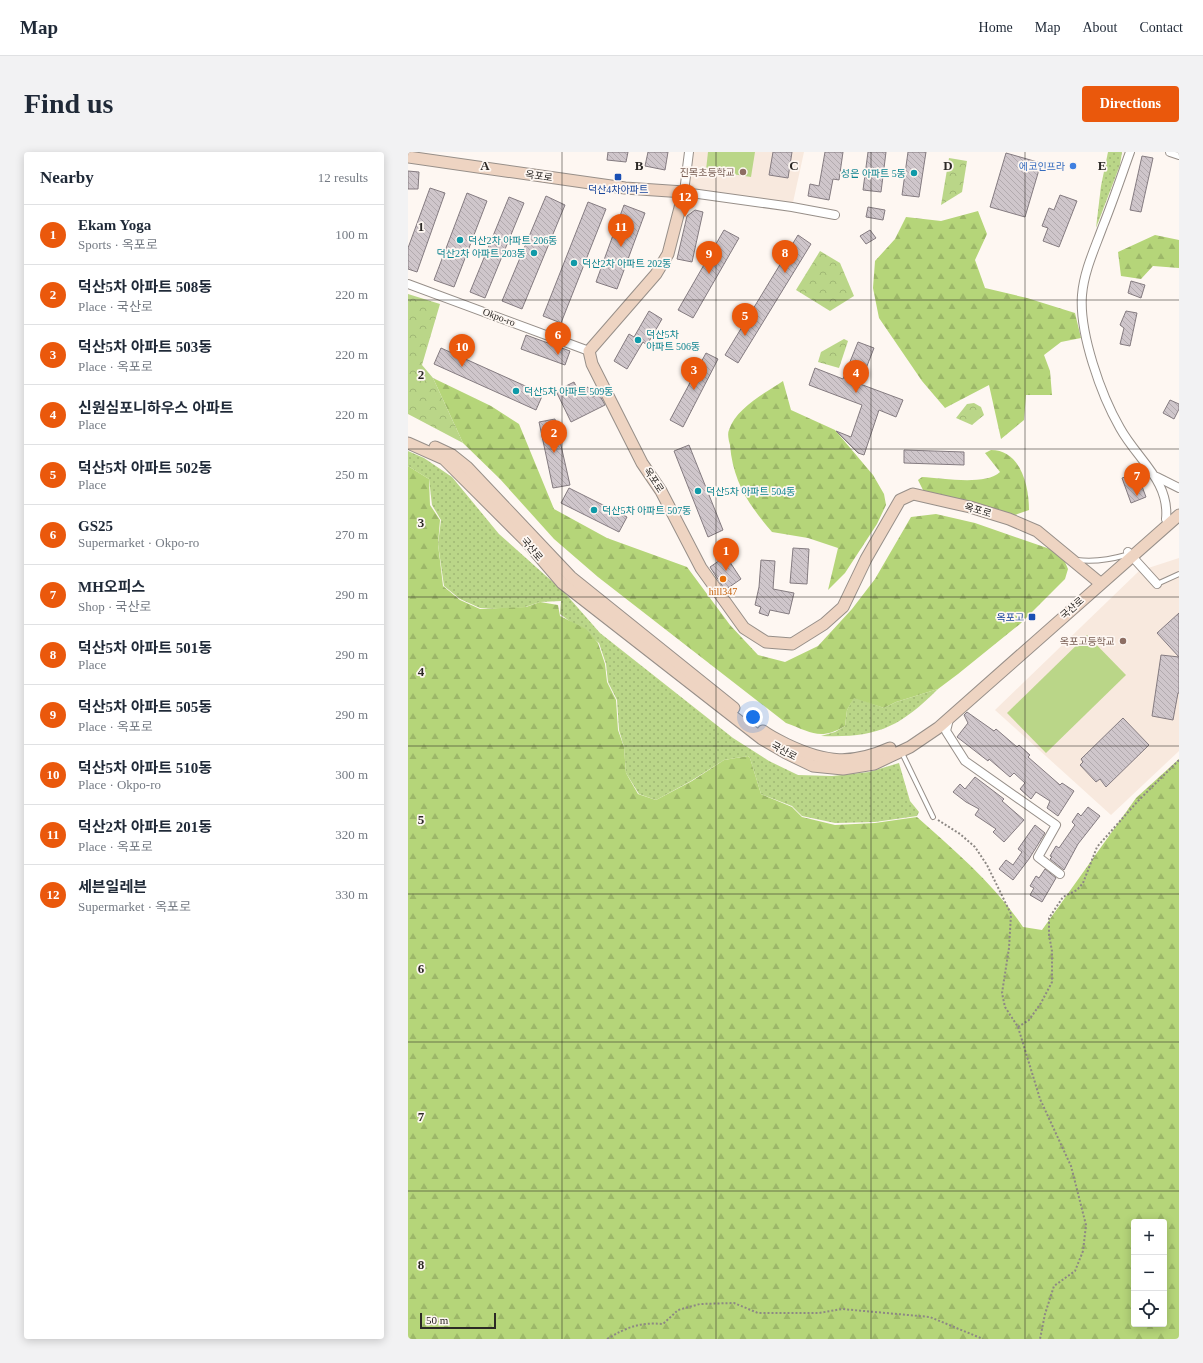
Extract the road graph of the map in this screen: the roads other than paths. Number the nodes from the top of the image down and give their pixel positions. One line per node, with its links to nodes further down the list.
1 (689, 152): 6 (street)
2 (1130, 152): 12 (street)
3 (1170, 152): 4 (street)
4 (1179, 155)
5 (408, 158): 6 (street, 옥포로)
6 (684, 192): 7 (street); 9 (street)
7 (835, 215)
8 (408, 284): 9 (street, Okpo-ro)
9 (589, 351): 18 (street, 옥포로)
10 (408, 436): 20 (street, 국산로)
11 (408, 443): 25 (street, 국산로)
12 (1157, 477): 13 (street); 16 (street)
13 (1179, 488)
14 (1179, 508): 16 (street, 국산로)
15 (1179, 515): 17 (street, 국산로)
16 (1166, 519): 17 (street, 국산로)
17 (1128, 554): 18 (lane); 20 (street, 국산로); 21 (street)
18 (1073, 559): 20 (street, 옥포로)
19 (1179, 574): 21 (lane)
20 (1098, 581): 22 (street, 국산로)
21 (1157, 584)
22 (952, 715): 23 (street); 24 (street, 국산로)
23 (946, 731): 24 (street); 27 (street)
24 (932, 732): 25 (street, 국산로)
25 (902, 750): 26 (lane)
26 (933, 817)
27 (1060, 874)

